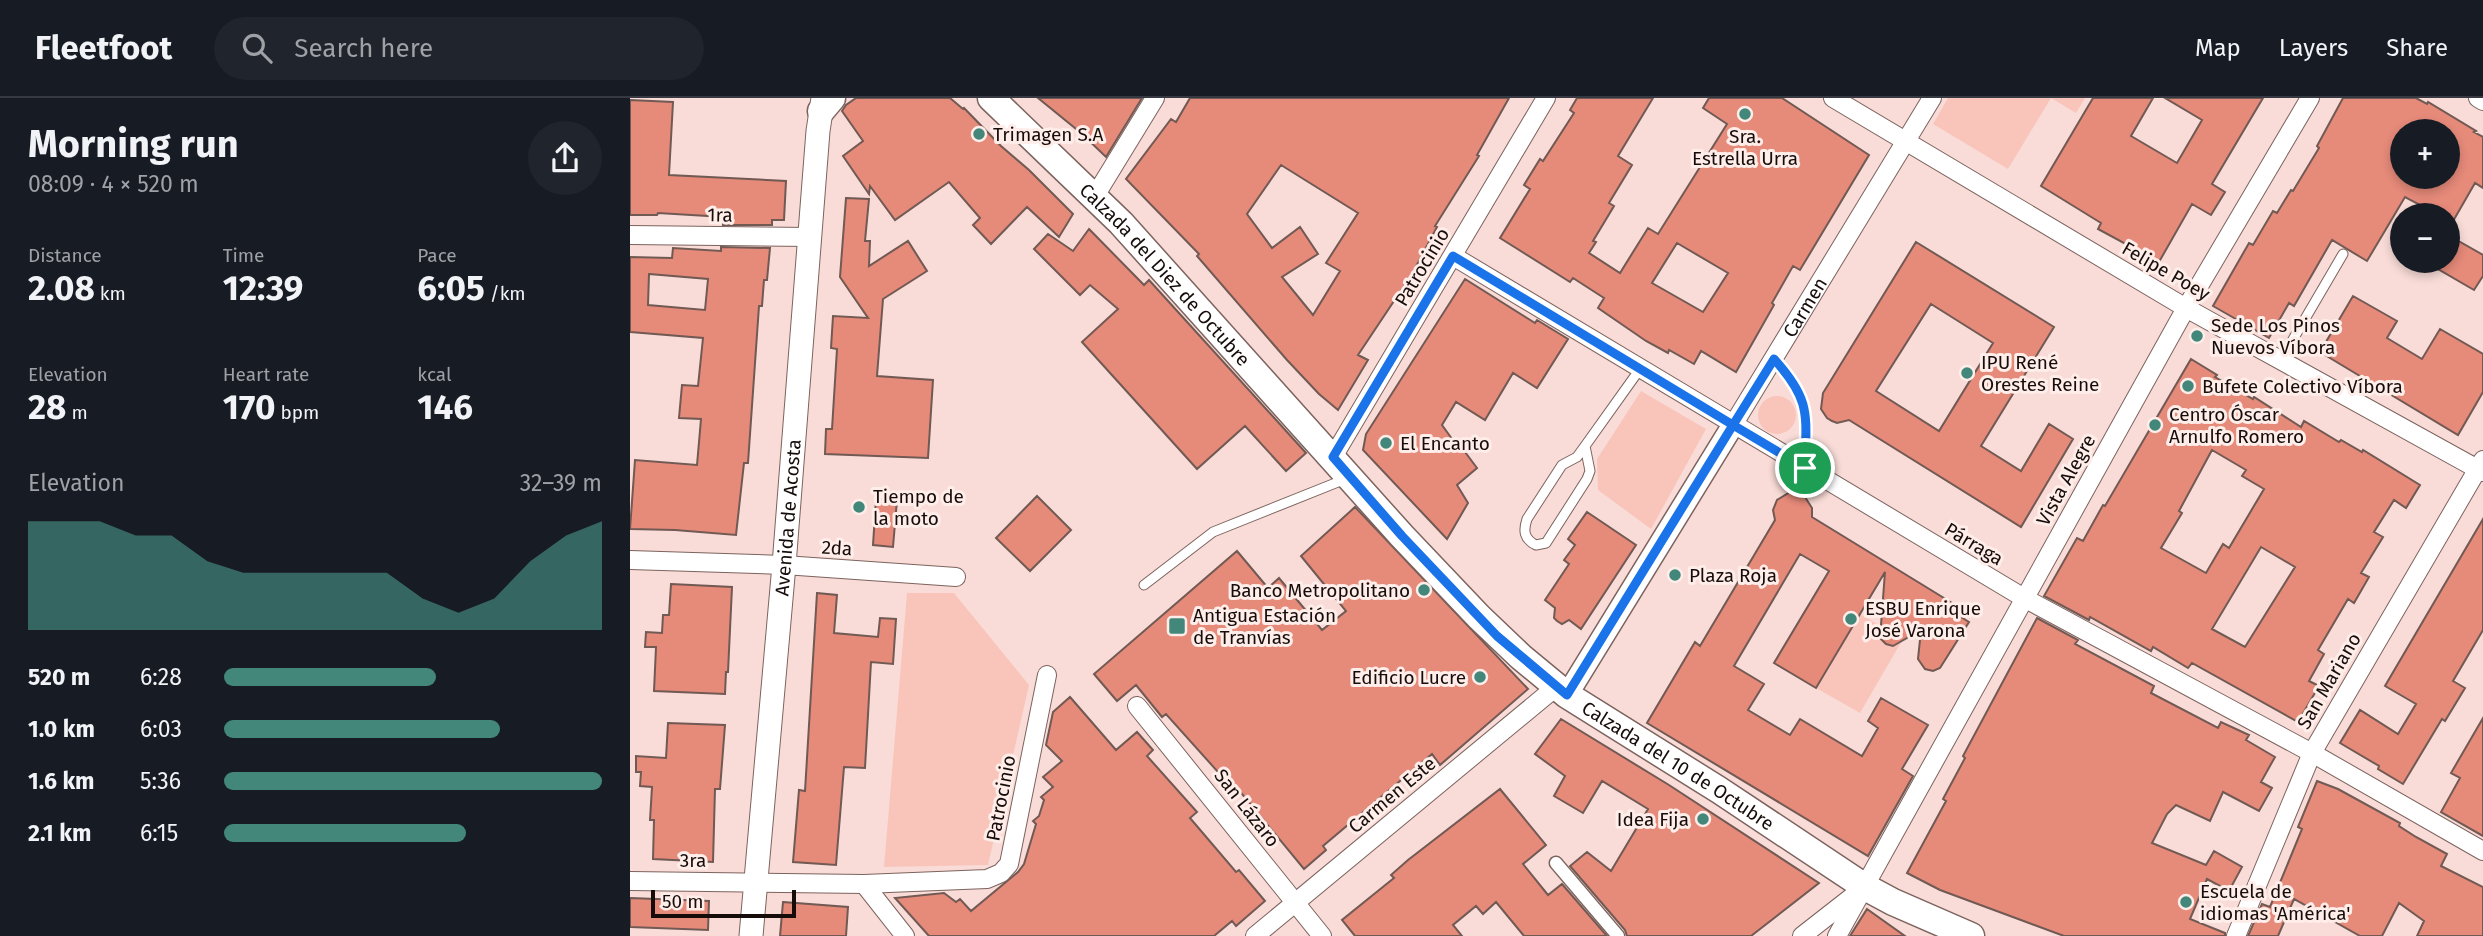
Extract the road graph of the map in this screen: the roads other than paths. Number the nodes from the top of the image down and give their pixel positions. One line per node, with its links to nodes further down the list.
1 (990, 98): 11 (main road, Calzada del Diez de Octubre)
2 (1155, 98): 11 (street)
3 (1546, 98): 15 (street, Patrocinio)
4 (1833, 98): 10 (street, Felipe Poey)
5 (1932, 98): 10 (street, Carmen)
6 (2310, 98): 16 (street, Vista Alegre)
7 (2478, 98): 8 (street)
8 (2483, 101)
9 (825, 102): 13 (main road, Avenida de Acosta)
10 (1906, 142): 16 (street, Felipe Poey); 17 (street, Carmen)
11 (1095, 196): 22 (main road, Calzada del Diez de Octubre)
12 (630, 235): 13 (street, 1ra)
13 (811, 237): 27 (main road, Avenida de Acosta)
14 (2343, 254): 18 (lane)
15 (1453, 256): 19 (street, Párraga); 22 (street, Patrocinio)
16 (2186, 308): 18 (street, Felipe Poey); 30 (street, Vista Alegre)
17 (1774, 359): 20 (street, Carmen); 24 (lane)
18 (2281, 360): 23 (street, Felipe Poey)
19 (1640, 369): 20 (street, Párraga); 21 (lane)
20 (1733, 425): 24 (street, Párraga); 32 (street, Carmen)
21 (1585, 446): 21 (lane)
22 (1333, 457): 25 (main road, Calzada del 10 de Octubre)
23 (2481, 467): 34 (street, San Mariano)
24 (1805, 468): 30 (street, Párraga)
25 (1349, 477): 29 (lane); 32 (main road, Calzada del 10 de Octubre)
26 (630, 560): 27 (street, 2da)
27 (784, 565): 28 (street, 2da); 38 (main road, Avenida de Acosta)
28 (956, 577)
29 (1144, 585)
30 (2024, 598): 34 (street, Párraga); 40 (street, Vista Alegre)
31 (1047, 676): 39 (street, Patrocinio)
32 (1561, 691): 40 (main road, Calzada del 10 de Octubre); 41 (street, Carmen Este)
33 (1137, 706): 41 (street, San Lázaro)
34 (2312, 753): 35 (street, Párraga); 50 (street, San Mariano)
35 (2483, 851)
36 (1556, 863): 46 (street)
37 (630, 881): 38 (street, 3ra)
38 (755, 882): 39 (street, Patrocinio); 42 (main road, Avenida de Acosta)
39 (864, 884): 43 (street)
40 (1865, 887): 47 (street); 48 (street, Vista Alegre); 49 (main road, Calzada del 10 de Octubre)
41 (1296, 902): 44 (street, Carmen Este); 45 (street, San Lázaro)
42 (751, 936)
43 (905, 936)
44 (1255, 936)
45 (1322, 936)
46 (1618, 936)
47 (1802, 936)
48 (1837, 936)
49 (1971, 936)
50 (2236, 936)

